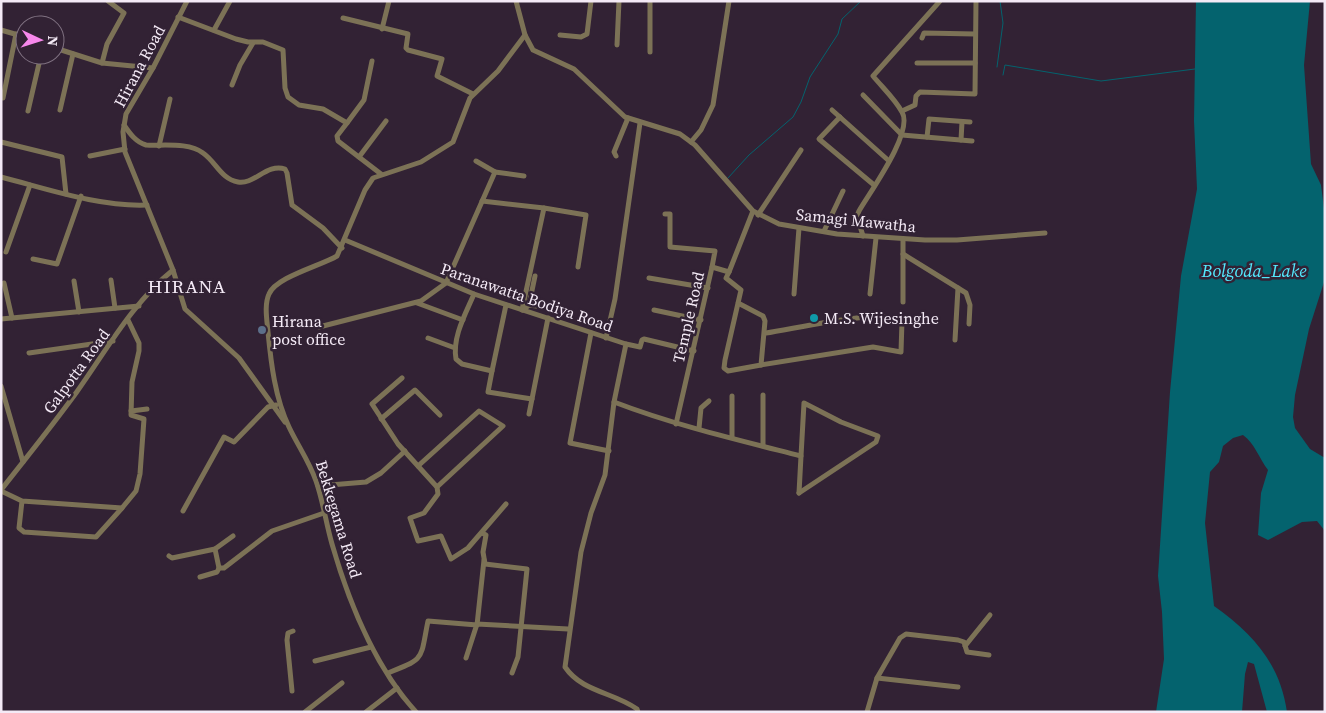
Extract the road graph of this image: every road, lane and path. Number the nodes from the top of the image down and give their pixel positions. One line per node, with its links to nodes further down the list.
1 (108, 1): 29 (street)
2 (186, 1): 12 (street, Hirana Road)
3 (230, 1): 16 (street)
4 (389, 1): 14 (street)
5 (516, 1): 19 (street)
6 (591, 1): 20 (street)
7 (619, 1): 24 (street)
8 (650, 1): 26 (street)
9 (729, 1): 55 (street)
10 (940, 1): 42 (street)
11 (976, 1): 18 (street)
12 (178, 17): 16 (street); 33 (street, Hirana Road)
13 (343, 18): 14 (street)
14 (382, 29): 35 (street)
15 (1, 30): 17 (street)
16 (214, 30): 23 (street)
17 (15, 34)
18 (975, 34): 21 (street); 31 (street)
19 (525, 35): 35 (street); 44 (street, Samagi Mawatha)
20 (560, 35)
21 (922, 38)
22 (15, 39): 37 (street)
23 (254, 43): 34 (street); 48 (street)
24 (616, 45)
25 (65, 51): 27 (street)
26 (650, 52)
27 (73, 54): 29 (street); 39 (street)
28 (372, 61): 48 (street)
29 (102, 63): 33 (street)
30 (917, 63): 31 (street)
31 (975, 63): 42 (street)
32 (39, 65): 41 (street)
33 (153, 68): 50 (street, Hirana Road)
34 (232, 85)
35 (473, 94): 66 (street)
36 (864, 95): 51 (street)
37 (3, 98)
38 (170, 98): 57 (street)
39 (60, 110)
40 (832, 110): 43 (street)
41 (28, 111)
42 (902, 111): 51 (street)
43 (840, 117): 64 (street); 70 (street)
44 (628, 118): 49 (street, Samagi Mawatha); 61 (street)
45 (386, 121): 62 (street)
46 (962, 122): 47 (street); 52 (street); 53 (street)
47 (970, 122)
48 (347, 123): 62 (street)
49 (640, 123): 55 (street, Samagi Mawatha); 128 (street)
50 (124, 124): 57 (street, Hirana Road); 58 (street)
51 (902, 135): 52 (street); 64 (street)
52 (927, 137): 53 (street)
53 (960, 140): 56 (street)
54 (1, 142): 72 (street)
55 (691, 142): 77 (street, Samagi Mawatha)
56 (972, 142)
57 (159, 146): 87 (street, Hirana Road)
58 (125, 149): 60 (street); 75 (street)
59 (801, 150): 79 (street)
60 (90, 156)
61 (616, 156)
62 (359, 157): 66 (street)
63 (476, 161): 65 (street)
64 (888, 161): 70 (street)
65 (495, 172): 67 (street); 74 (street)
66 (381, 174): 86 (street)
67 (524, 176)
68 (1, 177): 69 (street)
69 (30, 184): 72 (street); 88 (street)
70 (874, 185): 83 (street)
71 (843, 191): 81 (street)
72 (66, 194): 73 (street)
73 (81, 196): 75 (street); 90 (street)
74 (482, 201): 76 (street); 100 (street)
75 (147, 204): 93 (street)
76 (544, 208): 91 (street); 114 (street)
77 (753, 211): 79 (street, Samagi Mawatha); 94 (street, Temple Road)
78 (665, 214): 92 (street)
79 (758, 215): 80 (street, Samagi Mawatha)
80 (799, 228): 81 (street, Samagi Mawatha); 104 (street)
81 (824, 231): 83 (street, Samagi Mawatha)
82 (1045, 234): 85 (street, Samagi Mawatha)
83 (864, 236): 84 (street, Samagi Mawatha)
84 (876, 238): 85 (street, Samagi Mawatha); 105 (street)
85 (903, 239): 89 (street)
86 (345, 240): 87 (street); 100 (street, Paranawatta Bodiya Road)
87 (342, 248): 144 (street, Bekkegama Road)
88 (6, 252)
89 (903, 254): 102 (street); 107 (street)
90 (33, 260)
91 (578, 267)
92 (712, 267): 94 (street, Temple Road); 101 (street, Temple Road)
93 (173, 270): 111 (street, Galpotta Road); 145 (street)
94 (729, 272): 108 (street)
95 (535, 276): 110 (street)
96 (649, 278): 101 (street)
97 (111, 280): 112 (street)
98 (74, 281): 116 (street)
99 (4, 283): 117 (street)
100 (446, 283): 103 (street, Paranawatta Bodiya Road); 106 (street)
101 (708, 288): 122 (street, Temple Road)
102 (958, 288): 123 (street); 129 (street)
103 (474, 294): 109 (street, Paranawatta Bodiya Road); 121 (street)
104 (794, 294)
105 (870, 294)
106 (416, 302): 121 (street); 124 (street)
107 (903, 302)
108 (738, 303): 126 (street); 135 (street)
109 (506, 305): 114 (street, Paranawatta Bodiya Road); 136 (street)
110 (529, 305): 113 (street); 114 (street)
111 (139, 306): 112 (street); 120 (street, Galpotta Road)
112 (116, 308): 116 (street)
113 (558, 309)
114 (522, 310): 118 (street, Paranawatta Bodiya Road)
115 (654, 310): 122 (street)
116 (79, 312): 117 (street)
117 (12, 318): 119 (street)
118 (548, 318): 125 (street, Paranawatta Bodiya Road); 141 (street)
119 (1, 319)
120 (128, 320): 130 (street, Galpotta Road); 147 (street)
121 (463, 320): 132 (street)
122 (701, 320): 133 (street, Temple Road)
123 (969, 324)
124 (319, 327)
125 (591, 332): 128 (street, Paranawatta Bodiya Road); 157 (street)
126 (766, 333): 135 (street); 135 (street)
127 (428, 338): 132 (street)
128 (606, 338): 131 (street, Paranawatta Bodiya Road)
129 (955, 340)
130 (113, 341): 134 (street); 159 (street, Galpotta Road)
131 (626, 344): 133 (street); 143 (street, Paranawatta Bodiya Road)
132 (455, 348): 136 (street)
133 (694, 351): 151 (street, Temple Road)
134 (29, 353)
135 (761, 365)
136 (492, 371): 141 (street)
137 (402, 378): 150 (street)
138 (1, 386): 159 (street)
139 (762, 395): 155 (street)
140 (732, 396): 154 (street)
141 (532, 399): 148 (street)
142 (709, 401): 153 (street)
143 (614, 402): 151 (street); 157 (street, Paranawatta Bodiya Road)
144 (282, 405): 145 (street); 152 (street, Bekkegama Road)
145 (273, 406): 152 (street); 167 (street)
146 (147, 409): 147 (street)
147 (131, 411): 166 (street)
148 (529, 414)
149 (440, 415): 150 (street)
150 (382, 419): 156 (street)
151 (676, 424): 153 (street)
152 (288, 427): 161 (street, Bekkegama Road)
153 (699, 428): 154 (street)
154 (732, 437): 155 (street)
155 (763, 446): 158 (street)
156 (405, 451): 160 (street); 161 (street)
157 (609, 451): 179 (street, Paranawatta Bodiya Road)
158 (801, 456): 158 (street)
159 (23, 462): 163 (street, Galpotta Road)
160 (418, 466): 162 (street); 162 (street)
161 (318, 486): 168 (street, Bekkegama Road)
162 (437, 487): 169 (street)
163 (1, 490): 164 (street)
164 (22, 501): 166 (street); 166 (street)
165 (506, 504): 169 (street)
166 (122, 508)
167 (183, 511)
168 (324, 513): 174 (street); 182 (street, Bekkegama Road)
169 (482, 533): 173 (street)
170 (233, 536): 171 (street)
171 (215, 550): 172 (street); 174 (street)
172 (169, 556)
173 (484, 560): 177 (street); 178 (street)
174 (219, 568): 175 (street)
175 (200, 577)
176 (990, 615): 181 (street)
177 (477, 625): 178 (street); 184 (street); 186 (street)
178 (521, 628): 179 (street); 187 (street)
179 (568, 629): 196 (street, Paranawatta Bodiya Road)
180 (293, 631): 192 (street)
181 (965, 646): 183 (street); 188 (street)
182 (371, 647): 185 (street); 186 (street, Bekkegama Road)
183 (989, 655)
184 (466, 658)
185 (315, 661)
186 (388, 673): 191 (street, Bekkegama Road)
187 (512, 673)
188 (877, 678): 190 (street); 197 (street)
189 (342, 683): 193 (street)
190 (958, 687)
191 (397, 688): 194 (street); 195 (street, Bekkegama Road)
192 (292, 691)
193 (305, 712)
194 (366, 712)
195 (416, 712)
196 (638, 712)
197 (867, 712)

